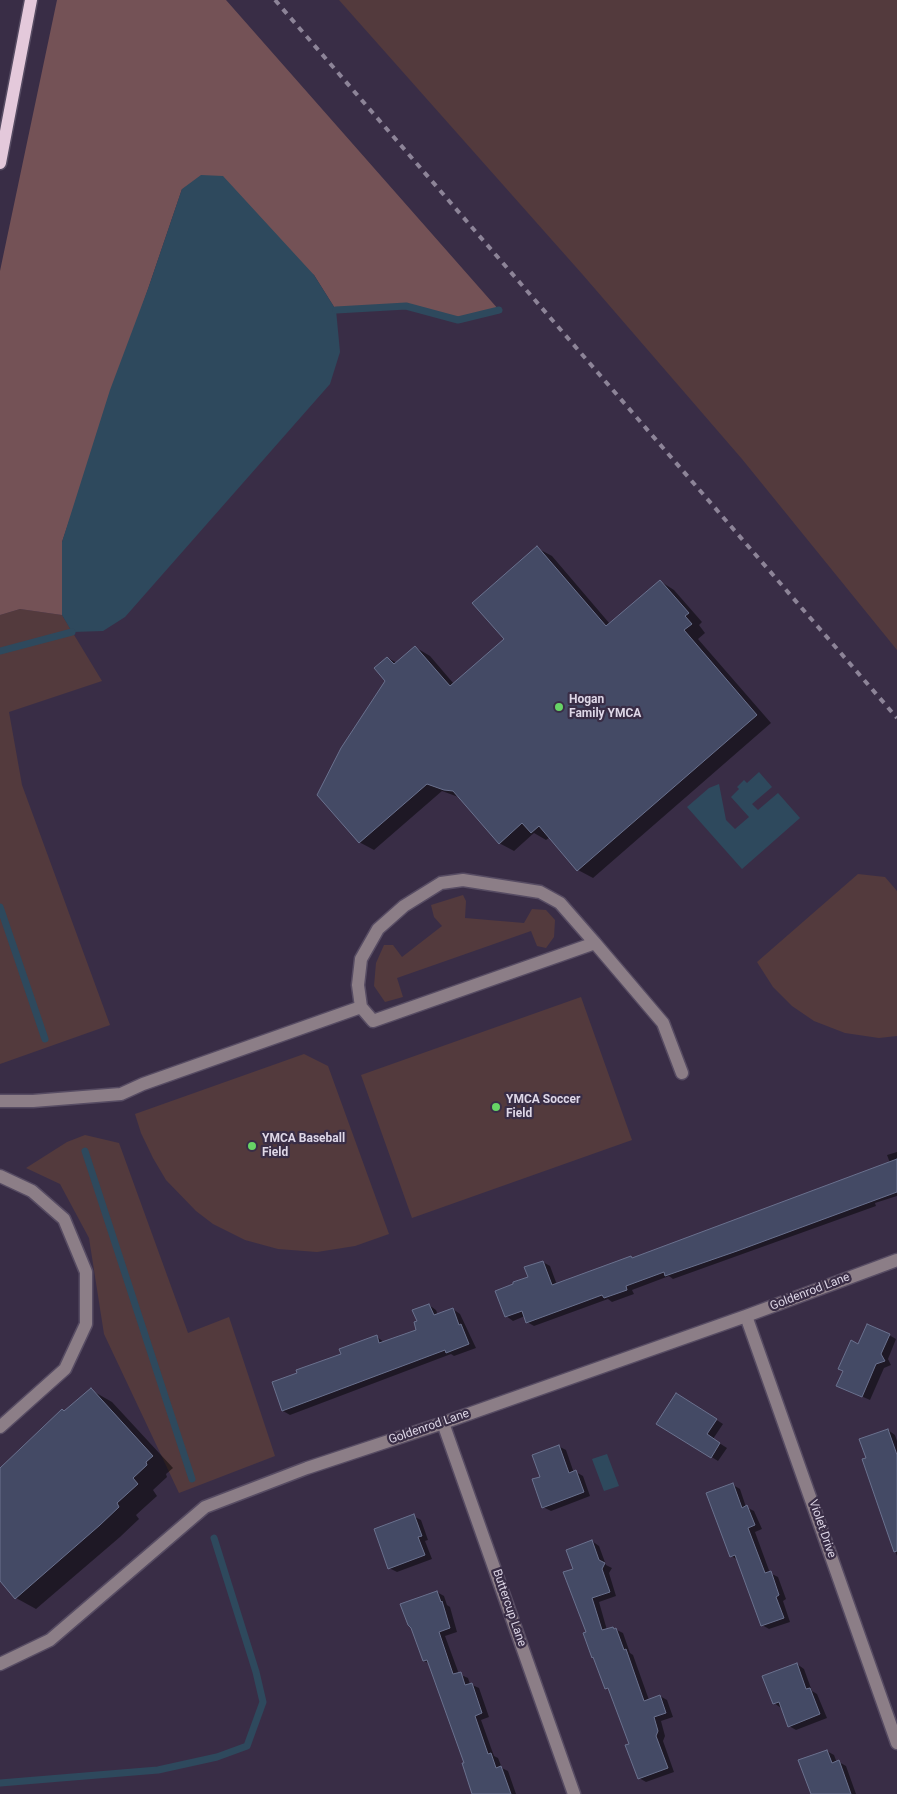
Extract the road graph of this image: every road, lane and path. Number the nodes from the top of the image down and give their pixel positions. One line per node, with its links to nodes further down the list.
1 (31, 0): 2 (main road)
2 (0, 163)
3 (596, 943): 4 (street); 4 (street); 5 (street)
4 (361, 1006): 6 (street)
5 (682, 1073)
6 (0, 1101)
7 (0, 1176): 11 (street)
8 (897, 1260): 9 (street, Goldenrod Lane)
9 (746, 1316): 10 (street, Goldenrod Lane); 13 (street, Violet Drive)
10 (444, 1423): 12 (street, Goldenrod Lane); 14 (street, Buttercup Lane)
11 (0, 1427)
12 (0, 1664)
13 (897, 1743)
14 (574, 1794)

